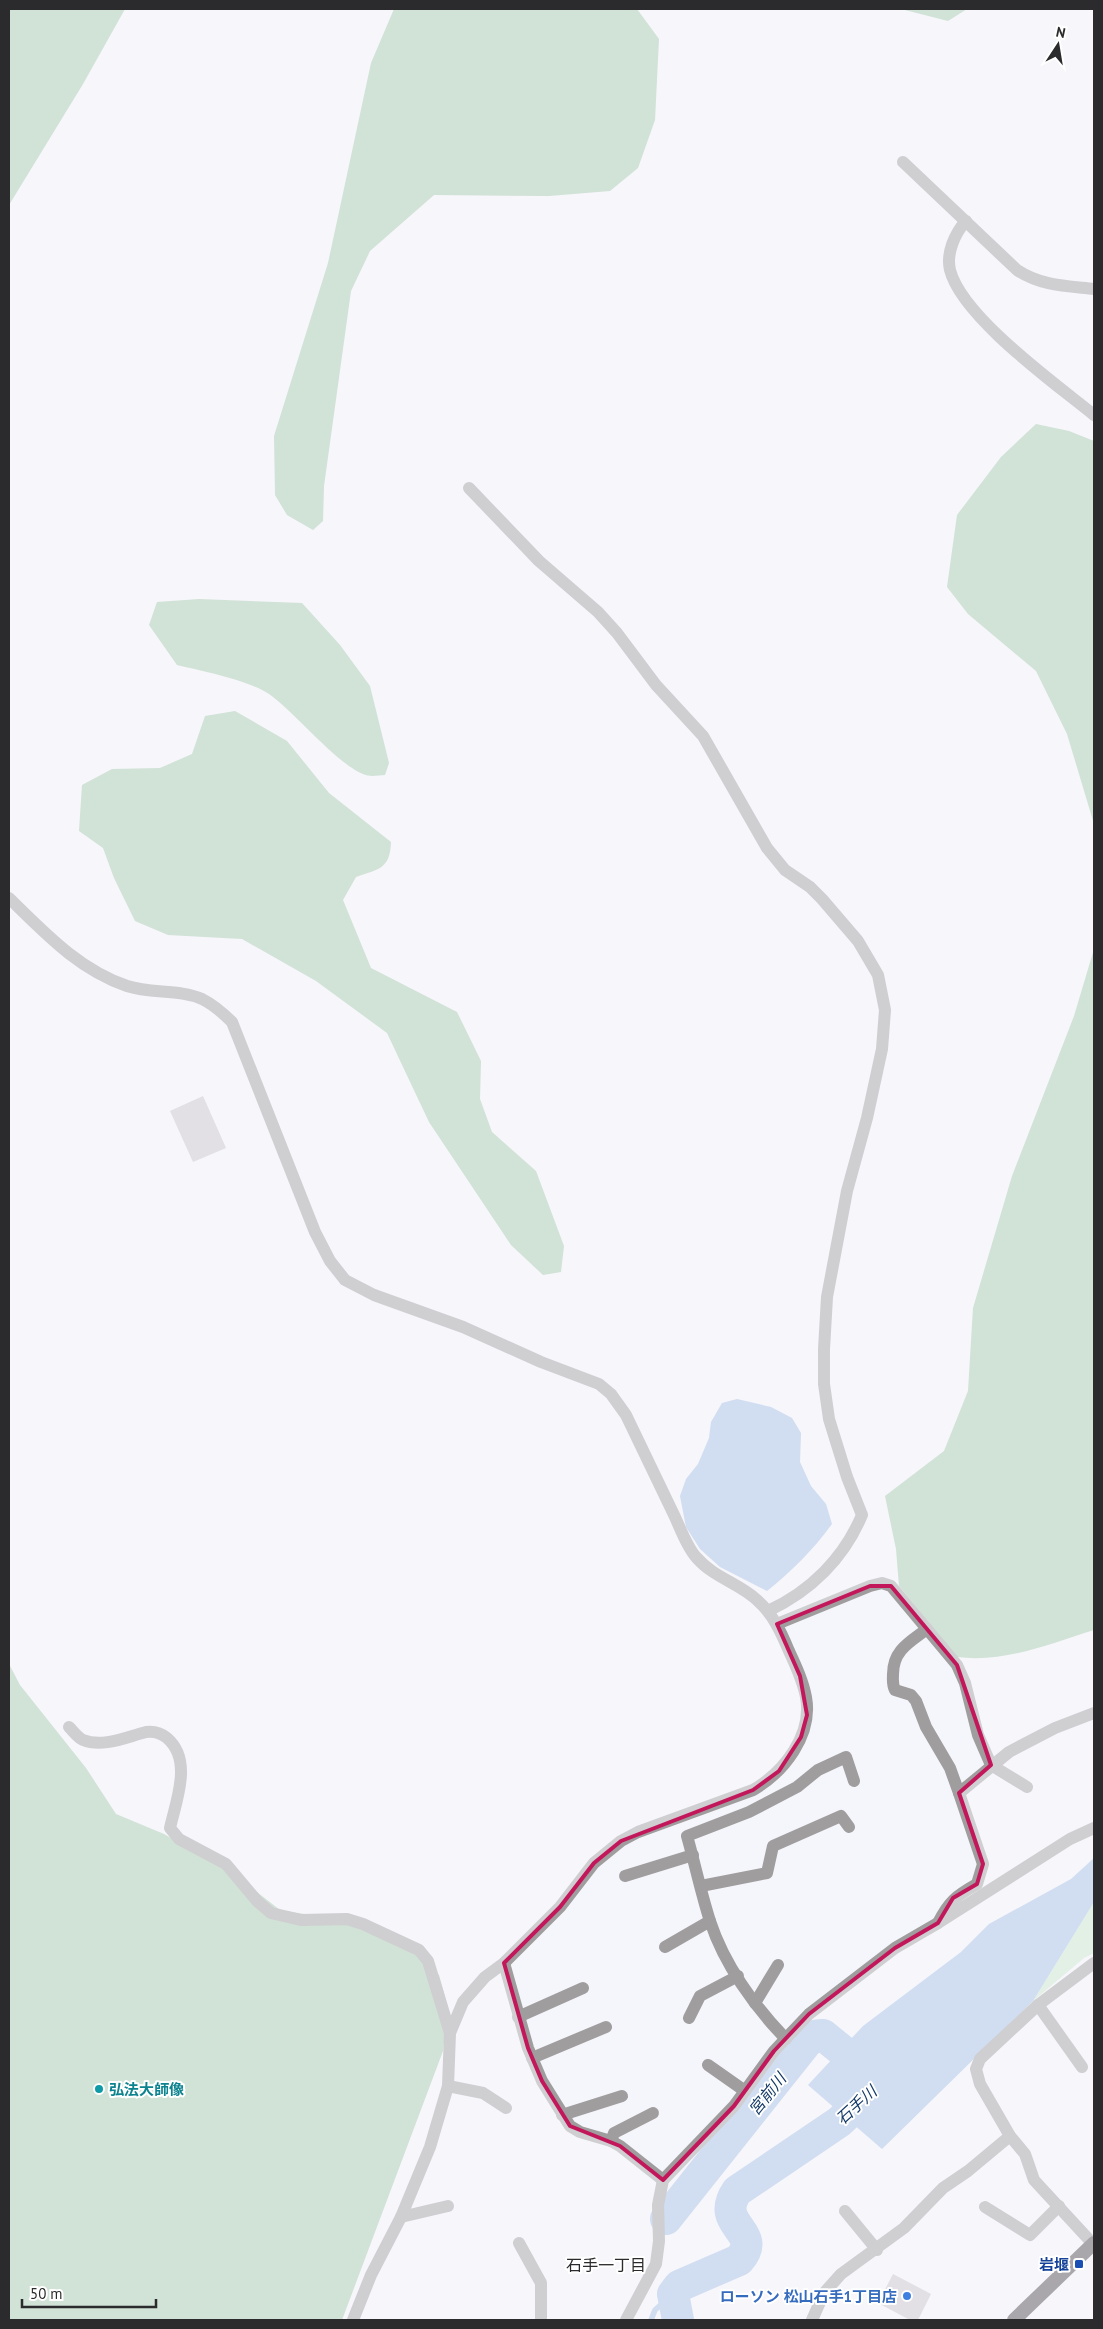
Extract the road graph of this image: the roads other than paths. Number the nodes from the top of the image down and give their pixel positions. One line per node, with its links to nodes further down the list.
1 (903, 162): 2 (street)
2 (966, 221): 3 (street); 4 (street)
3 (1094, 289)
4 (1094, 415)
5 (469, 488): 7 (street)
6 (9, 898): 7 (street)
7 (768, 1612): 8 (street)
8 (777, 1624): 9 (street); 24 (street)
9 (927, 1629): 12 (street); 15 (street)
10 (1094, 1713): 12 (street)
11 (69, 1727): 34 (street)
12 (991, 1765): 14 (street); 15 (street)
13 (854, 1781): 18 (street)
14 (1027, 1787)
15 (959, 1793): 22 (street)
16 (849, 1827): 20 (street)
17 (1094, 1828): 22 (street)
18 (692, 1854): 19 (street); 20 (street)
19 (625, 1876)
20 (701, 1886): 21 (street)
21 (710, 1921): 23 (street); 27 (street)
22 (938, 1924): 35 (street)
23 (665, 1947)
24 (504, 1963): 31 (street); 34 (street)
25 (1094, 1963): 30 (street)
26 (778, 1965): 29 (street)
27 (738, 1976): 29 (street); 32 (street)
28 (582, 1988): 31 (street)
29 (755, 2003): 35 (street)
30 (1038, 2005): 38 (street); 45 (street)
31 (518, 2017): 36 (street)
32 (689, 2018)
33 (606, 2027): 36 (street)
34 (450, 2032): 39 (street)
35 (786, 2039): 40 (street)
36 (532, 2058): 44 (street)
37 (708, 2065): 40 (street)
38 (1082, 2067)
39 (448, 2086): 42 (street); 52 (street)
40 (745, 2091): 47 (street)
41 (622, 2096): 44 (street)
42 (506, 2108)
43 (654, 2113): 46 (street)
44 (562, 2115): 46 (street)
45 (1010, 2136): 49 (street); 55 (street)
46 (611, 2141): 47 (street)
47 (663, 2180): 59 (street)
48 (448, 2206): 52 (street)
49 (1059, 2206): 50 (street); 54 (street)
50 (985, 2207)
51 (845, 2211): 55 (street)
52 (401, 2216): 57 (street)
53 (519, 2243): 58 (street)
54 (1094, 2243): 56 (highway)
55 (878, 2250): 60 (street)
56 (1019, 2319)
57 (353, 2320)
58 (541, 2320)
59 (626, 2320)
60 (812, 2320)

